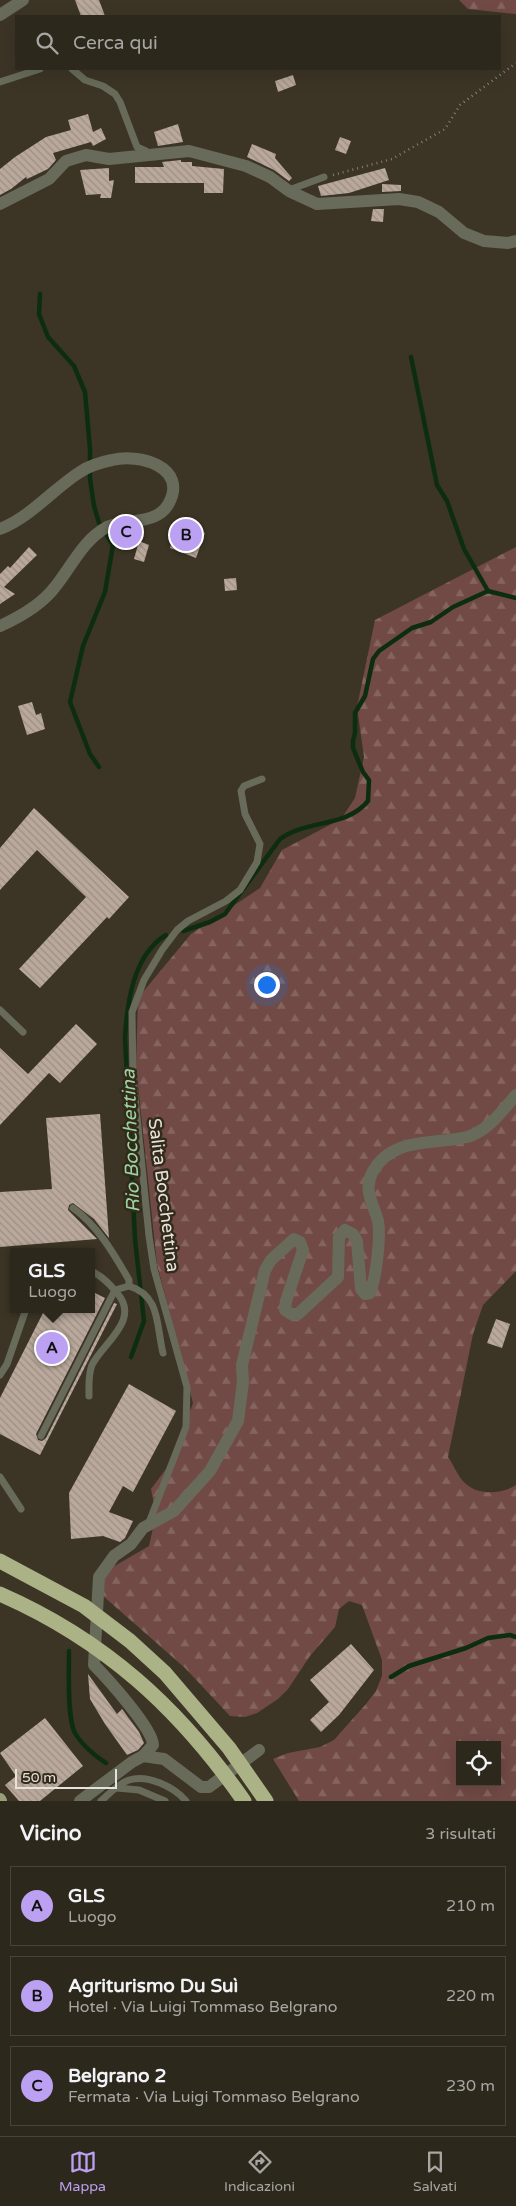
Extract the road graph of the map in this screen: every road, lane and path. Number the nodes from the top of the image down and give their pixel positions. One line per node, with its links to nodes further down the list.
1 (23, 0): 2 (street)
2 (0, 15)
3 (516, 62): 8 (path)
4 (37, 70): 6 (lane)
5 (73, 70): 7 (lane)
6 (0, 82)
7 (147, 156): 9 (street); 10 (street)
8 (324, 177): 9 (lane)
9 (289, 191): 11 (street)
10 (0, 204)
11 (516, 241)
12 (0, 529): 13 (street)
13 (0, 626)
14 (262, 779): 28 (lane, Salita Bocchettina)
15 (0, 1010): 16 (lane)
16 (23, 1032)
17 (516, 1095): 28 (street, Salita Bocchettina)
18 (73, 1208): 20 (lane)
19 (95, 1274): 24 (lane)
20 (129, 1286): 22 (lane); 25 (lane)
21 (25, 1313): 23 (lane)
22 (163, 1353)
23 (0, 1375)
24 (89, 1396)
25 (41, 1436)
26 (0, 1477): 27 (lane)
27 (20, 1509)
28 (148, 1525): 32 (street, Salita Bocchettina)
29 (0, 1561): 39 (highway)
30 (0, 1594): 38 (highway)
31 (259, 1750): 32 (street)
32 (143, 1756): 34 (street)
33 (117, 1788): 35 (lane); 36 (lane); 37 (lane)
34 (83, 1800)
35 (101, 1801)
36 (165, 1801)
37 (186, 1801)
38 (244, 1801)
39 (266, 1801)

